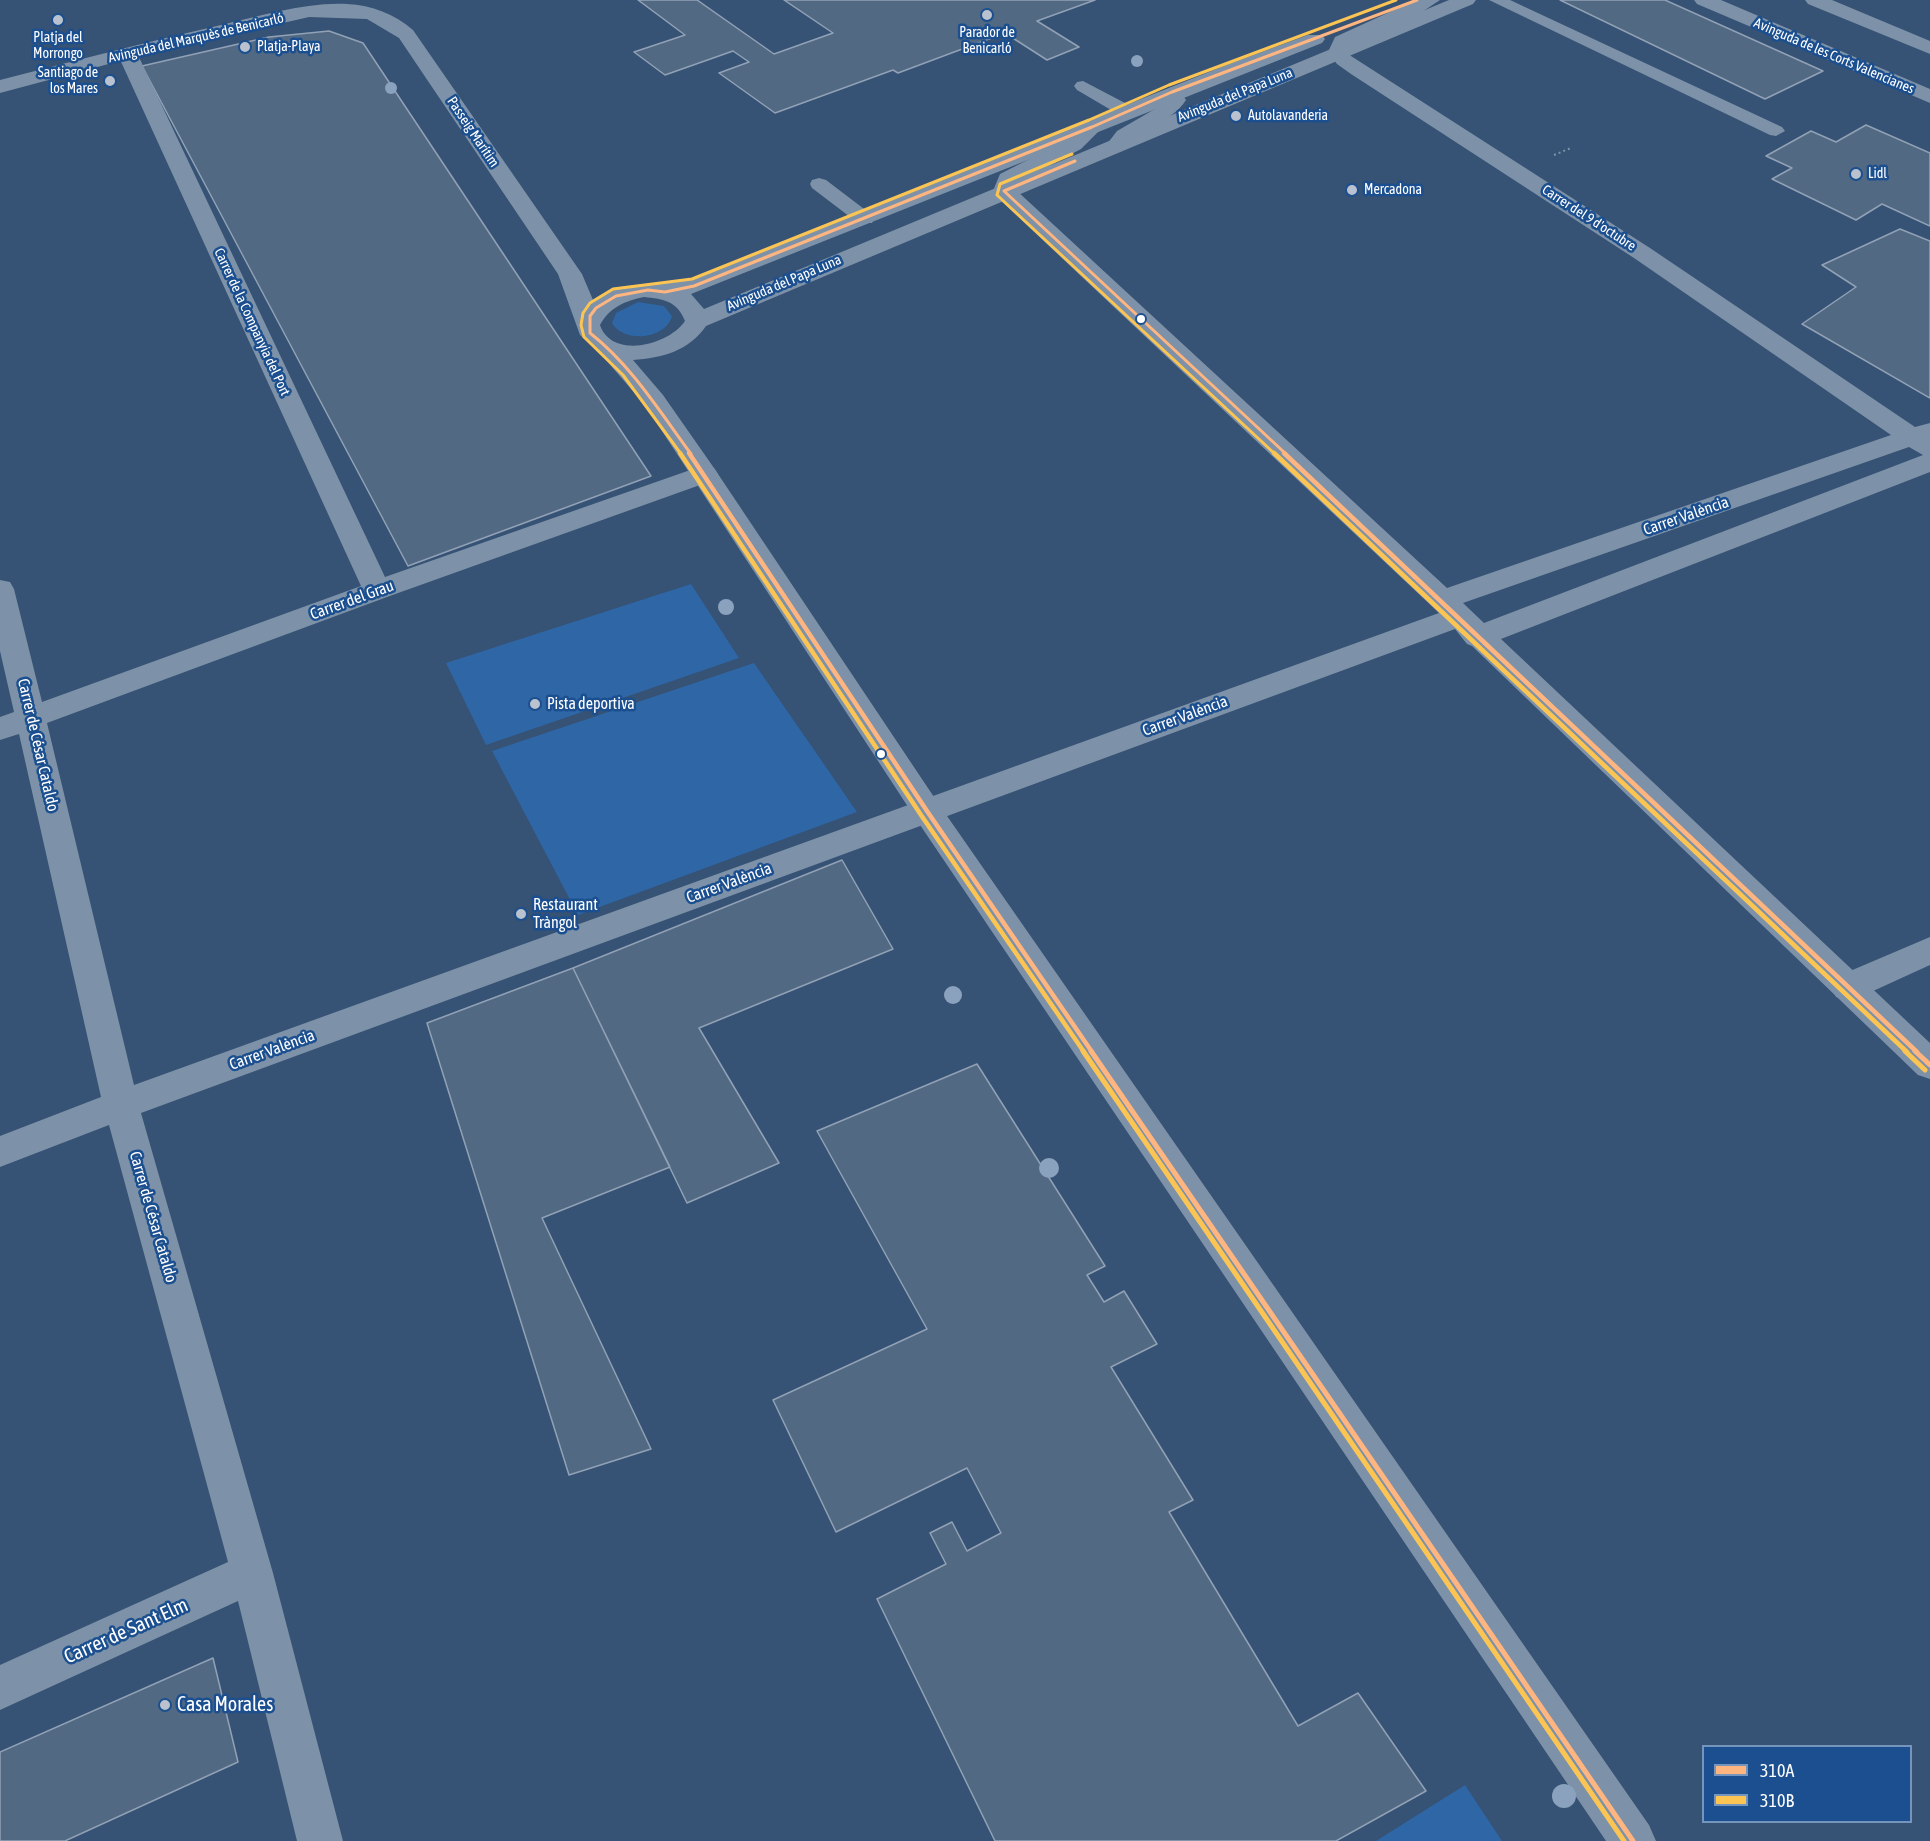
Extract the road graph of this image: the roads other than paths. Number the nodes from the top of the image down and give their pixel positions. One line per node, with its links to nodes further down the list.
1 (1417, 0): 13 (street, Avinguda del Papa Luna)
2 (1430, 0): 9 (street)
3 (1466, 0): 9 (street, Avinguda del Papa Luna)
4 (1497, 0): 17 (lane)
5 (1704, 0): 14 (street, Avinguda de les Corts Valencianes)
6 (1815, 0): 8 (street)
7 (358, 10): 10 (street, Avinguda del Marquès de Benicarló); 22 (street, Passeig Marítim)
8 (1930, 48)
9 (1338, 52): 18 (street, Avinguda del Papa Luna); 30 (street, Carrer del 9 d'octubre)
10 (127, 53): 12 (street, Avinguda del Marquès de Benicarló); 34 (street, Carrer de la Companyia del Port)
11 (1083, 86): 15 (lane)
12 (0, 87)
13 (1172, 92): 15 (street, Avinguda del Papa Luna); 18 (lane)
14 (1930, 97)
15 (1121, 114): 16 (street, Avinguda del Papa Luna)
16 (1092, 127): 20 (street, Avinguda del Papa Luna); 21 (street, Avinguda del Papa Luna)
17 (1776, 131)
18 (1116, 144): 20 (street, Avinguda del Papa Luna)
19 (819, 184): 21 (lane)
20 (1004, 190): 25 (street, Avinguda del Papa Luna); 35 (street)
21 (865, 219): 24 (street, Avinguda del Papa Luna)
22 (570, 274): 23 (street); 26 (street, Passeig Marítim)
23 (630, 292): 24 (street); 26 (street)
24 (666, 292): 25 (street)
25 (697, 321): 27 (street)
26 (588, 324): 28 (street)
27 (676, 344): 28 (street); 29 (street)
28 (609, 348): 29 (street)
29 (654, 400): 32 (street)
30 (1925, 439): 35 (street, Carrer València)
31 (1930, 462): 35 (street, Carrer València)
32 (705, 474): 34 (street, Carrer del Grau); 37 (street)
33 (0, 589): 36 (street, Carrer de César Cataldo)
34 (377, 590): 36 (street, Carrer del Grau)
35 (1459, 618): 37 (street, Carrer València); 39 (street)
36 (16, 723): 41 (street, Carrer de César Cataldo)
37 (927, 811): 41 (street, Carrer València); 46 (street)
38 (1930, 950): 39 (street)
39 (1848, 987): 40 (street)
40 (1930, 1065)
41 (121, 1105): 42 (street, Carrer València); 43 (street, Carrer de César Cataldo)
42 (0, 1152)
43 (252, 1573): 44 (street, Carrer de Sant Elm); 45 (street, Carrer de César Cataldo)
44 (0, 1688)
45 (320, 1841)
46 (1633, 1841)

